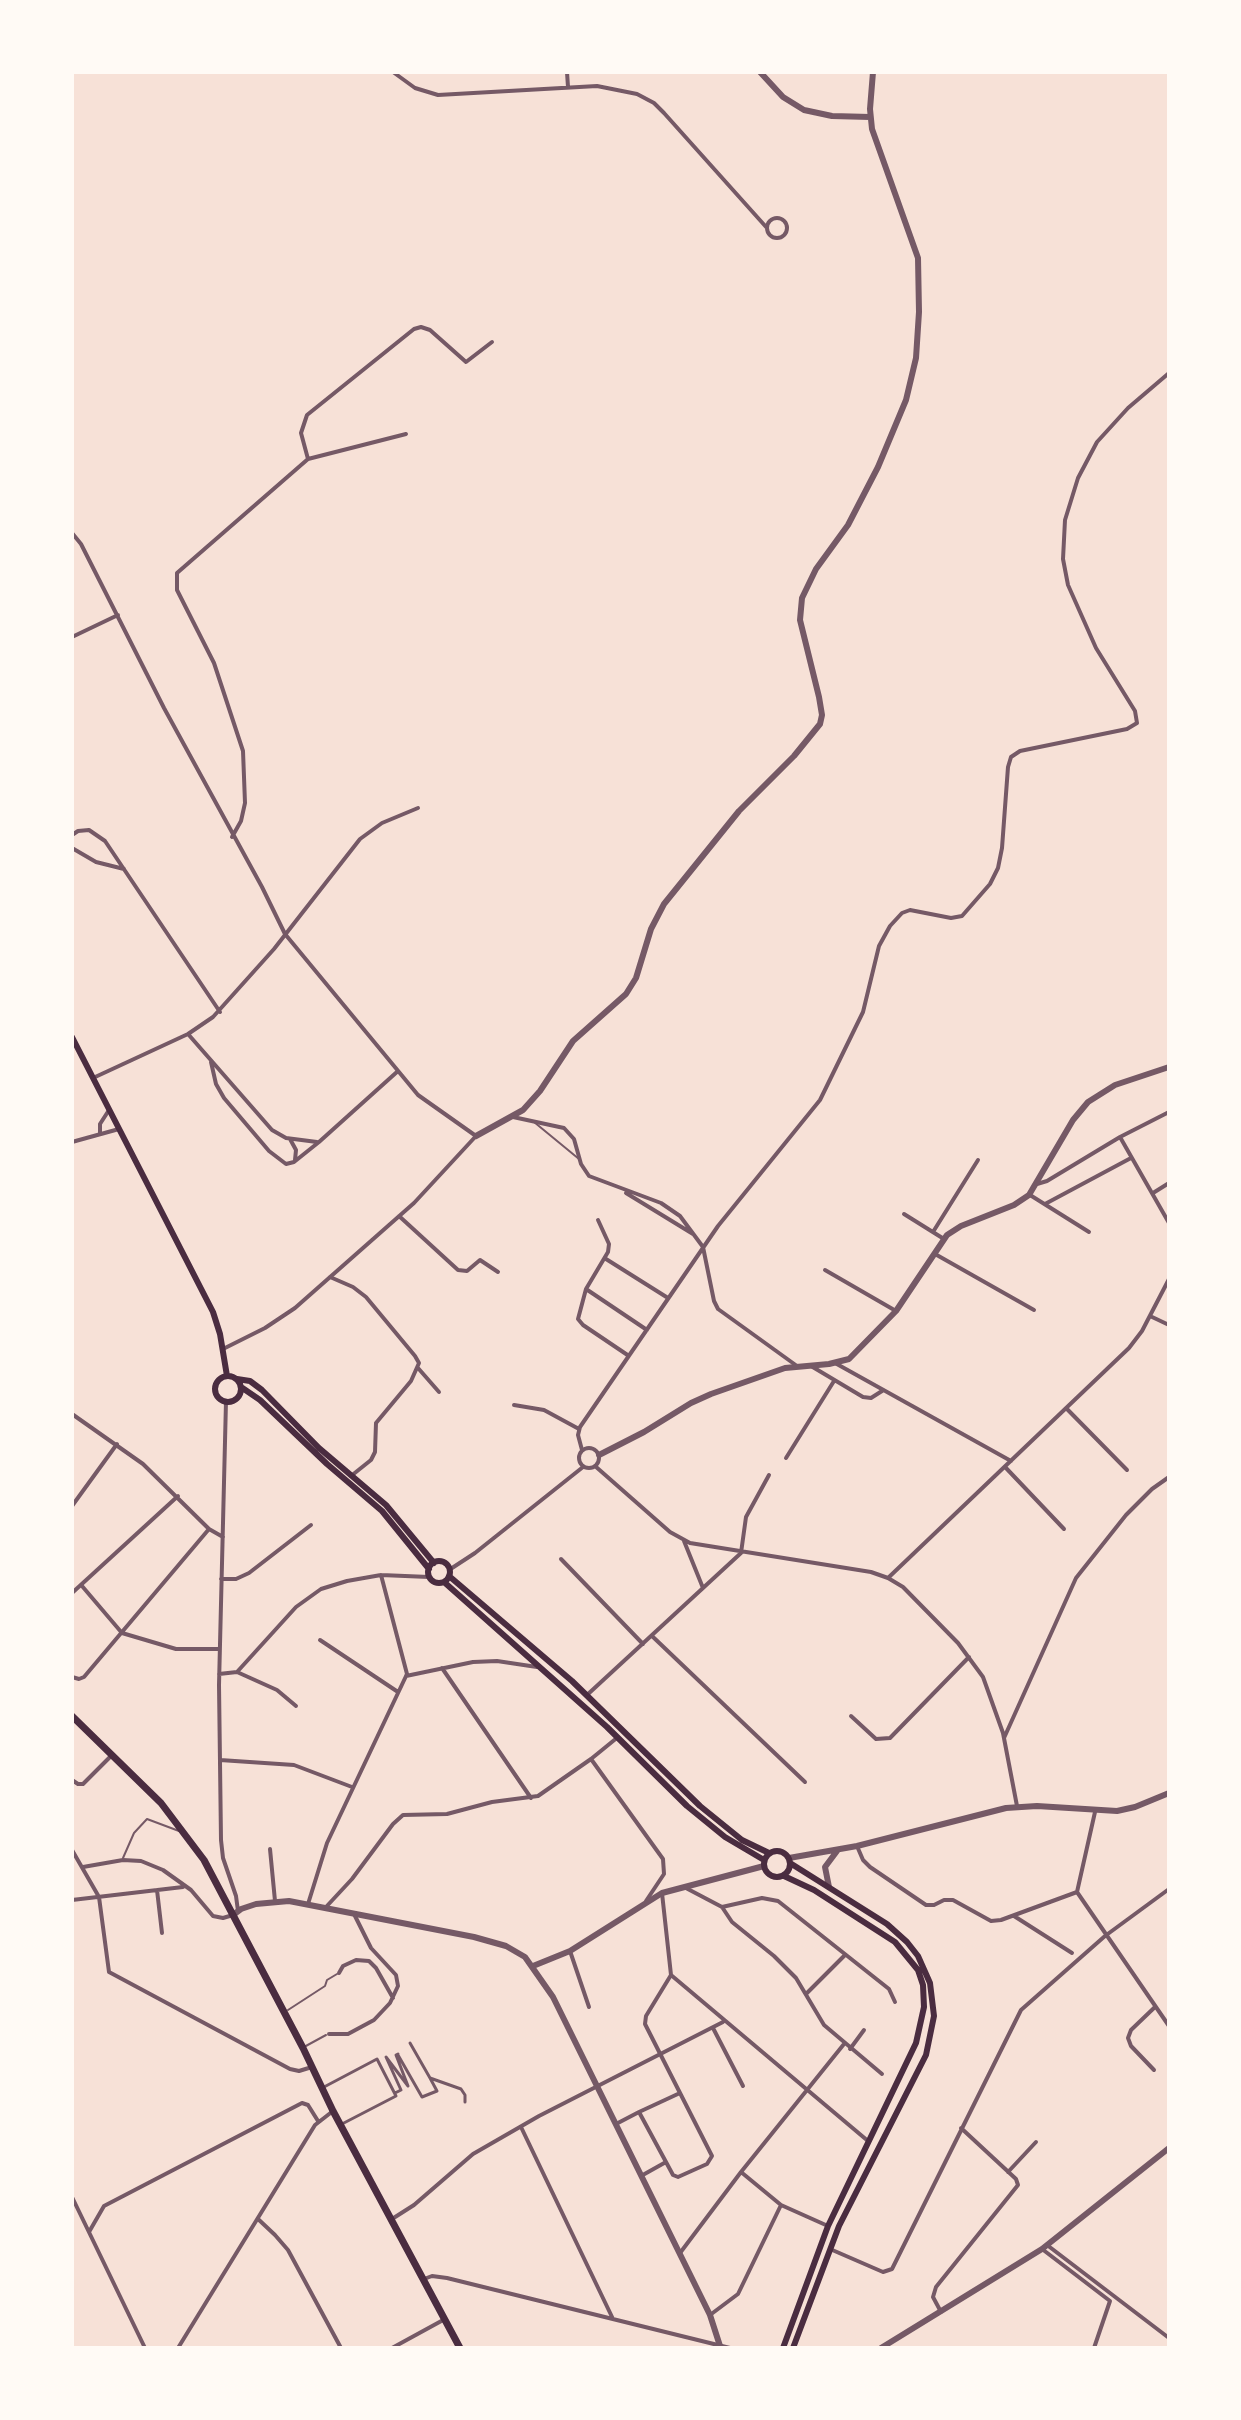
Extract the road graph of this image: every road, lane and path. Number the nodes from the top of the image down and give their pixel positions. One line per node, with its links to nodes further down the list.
1 (393, 72): 5 (street)
2 (567, 72): 5 (street)
3 (760, 72): 6 (street)
4 (873, 72): 6 (street)
5 (568, 87): 7 (street)
6 (870, 117): 30 (street)
7 (767, 228): 7 (street)
8 (492, 342): 11 (street)
9 (1169, 373): 57 (street)
10 (406, 434): 11 (street)
11 (308, 459): 17 (street)
12 (72, 533): 13 (street)
13 (118, 615): 14 (street); 17 (street)
14 (72, 637)
15 (418, 808): 20 (street)
16 (72, 835): 19 (street)
17 (232, 837): 20 (street)
18 (72, 848): 19 (street)
19 (124, 869): 21 (street)
20 (285, 934): 21 (street); 26 (street)
21 (220, 1012): 22 (street)
22 (188, 1034): 24 (street); 27 (street)
23 (72, 1037): 27 (main road)
24 (211, 1062): 36 (street); 42 (street)
25 (1169, 1067): 44 (street)
26 (398, 1071): 34 (street); 38 (street)
27 (93, 1078): 28 (main road)
28 (109, 1110): 32 (main road); 33 (street)
29 (1169, 1112): 35 (street)
30 (513, 1117): 31 (street); 34 (street)
31 (530, 1119): 40 (lane); 40 (street)
32 (119, 1129): 33 (street); 71 (main road)
33 (100, 1134): 37 (street)
34 (476, 1136): 50 (street)
35 (1120, 1137): 39 (street); 44 (street)
36 (290, 1139): 38 (street); 42 (street)
37 (72, 1142)
38 (319, 1142): 42 (street)
39 (1131, 1157): 46 (street); 48 (street)
40 (580, 1159): 45 (street)
41 (978, 1160): 53 (street)
42 (294, 1162)
43 (1169, 1183): 46 (street)
44 (1037, 1184): 47 (street)
45 (620, 1189): 55 (street); 55 (street)
46 (1153, 1193): 52 (street)
47 (1029, 1195): 48 (street); 56 (street)
48 (1045, 1204): 54 (street)
49 (904, 1214): 53 (street)
50 (399, 1216): 61 (street); 62 (street)
51 (598, 1220): 59 (street)
52 (1169, 1223)
53 (933, 1232): 56 (street)
54 (1089, 1232)
55 (695, 1235): 57 (street)
56 (944, 1239): 58 (street)
57 (703, 1247): 65 (street); 75 (street)
58 (933, 1252): 66 (street); 67 (street)
59 (606, 1259): 64 (street); 65 (street)
60 (825, 1270): 67 (street)
61 (498, 1272)
62 (330, 1277): 71 (street); 76 (street)
63 (1169, 1279): 68 (street)
64 (586, 1289): 70 (street); 72 (street)
65 (668, 1299): 70 (street)
66 (1034, 1310)
67 (896, 1311): 73 (street)
68 (1150, 1316): 69 (street); 85 (street)
69 (1169, 1325)
70 (647, 1330): 72 (street)
71 (223, 1349): 77 (main road)
72 (629, 1356): 87 (street)
73 (835, 1363): 74 (street); 81 (street)
74 (809, 1365): 75 (street); 79 (street)
75 (797, 1366): 90 (street)
76 (418, 1368): 82 (street); 98 (street)
77 (227, 1376): 78 (main road); 83 (main road)
78 (237, 1379): 80 (main road); 98 (main road)
79 (834, 1381): 81 (street); 91 (street)
80 (241, 1387): 83 (main road); 109 (main road)
81 (882, 1391): 92 (street)
82 (439, 1392)
83 (226, 1401): 105 (street)
84 (514, 1405): 87 (street)
85 (1066, 1409): 92 (street); 96 (street)
86 (72, 1413): 88 (street)
87 (579, 1429): 89 (street)
88 (117, 1444): 100 (street); 101 (street)
89 (582, 1450): 90 (street); 94 (street)
90 (599, 1455): 93 (street)
91 (786, 1458)
92 (1012, 1461): 95 (street)
93 (595, 1466): 94 (street); 106 (street)
94 (583, 1467): 111 (street)
95 (1006, 1468): 104 (street); 113 (street)
96 (1127, 1470)
97 (769, 1475): 107 (street)
98 (351, 1476): 109 (main road)
99 (1169, 1477): 136 (street)
100 (178, 1496): 103 (street); 115 (street)
101 (72, 1506)
102 (311, 1525): 114 (street)
103 (209, 1529): 105 (street); 118 (street)
104 (1064, 1529)
105 (223, 1537): 114 (street)
106 (684, 1541): 107 (street); 116 (street)
107 (741, 1553): 113 (street); 116 (street)
108 (561, 1559): 121 (street)
109 (431, 1566): 111 (main road); 112 (main road)
110 (381, 1575): 112 (street); 126 (street); 128 (street)
111 (447, 1576): 112 (main road); 125 (main road); 131 (main road)
112 (429, 1577)
113 (888, 1578): 123 (street)
114 (221, 1579): 122 (street)
115 (82, 1586): 117 (street); 118 (street)
116 (703, 1588): 119 (street)
117 (72, 1593)
118 (122, 1633): 122 (street); 129 (street)
119 (652, 1636): 121 (street); 141 (street)
120 (320, 1640): 130 (street)
121 (643, 1644): 131 (street)
122 (220, 1649): 127 (street)
123 (969, 1656): 134 (street); 136 (street)
124 (442, 1668): 125 (street); 128 (street); 144 (street)
125 (543, 1668): 135 (main road)
126 (237, 1672): 127 (street); 132 (street)
127 (219, 1674): 139 (street)
128 (406, 1676): 130 (street)
129 (72, 1677)
130 (398, 1692): 142 (street)
131 (587, 1695): 152 (main road)
132 (296, 1706)
133 (72, 1716): 137 (main road)
134 (851, 1716)
135 (618, 1737): 138 (street); 155 (main road)
136 (1004, 1738): 145 (street)
137 (112, 1755): 140 (street); 147 (main road)
138 (591, 1759): 144 (street); 168 (street)
139 (220, 1760): 142 (street); 172 (street)
140 (72, 1780)
141 (805, 1782)
142 (352, 1787): 169 (street)
143 (1169, 1793): 146 (street)
144 (531, 1798): 171 (street)
145 (1017, 1806): 146 (street); 148 (street)
146 (1095, 1812): 163 (street)
147 (184, 1833): 153 (lane); 172 (main road)
148 (857, 1846): 151 (street); 174 (street)
149 (270, 1849): 167 (street)
150 (72, 1850): 156 (street)
151 (837, 1850): 154 (street); 162 (street)
152 (769, 1853): 154 (main road); 155 (main road)
153 (123, 1860): 156 (street); 159 (street)
154 (790, 1861): 157 (main road); 162 (main road)
155 (764, 1863): 157 (main road); 158 (street)
156 (83, 1867): 165 (street)
157 (784, 1876): 217 (main road)
158 (682, 1886): 164 (street); 170 (street)
159 (185, 1887): 161 (street); 172 (street)
160 (1169, 1889): 176 (street)
161 (157, 1890): 165 (street); 175 (street)
162 (831, 1890): 231 (main road)
163 (1077, 1892): 174 (street); 176 (street)
164 (662, 1893): 168 (street); 182 (street)
165 (99, 1897): 166 (street); 199 (street)
166 (72, 1900)
167 (275, 1901): 169 (street); 172 (street)
168 (645, 1903): 177 (street)
169 (308, 1905): 171 (street)
170 (722, 1907): 179 (street); 183 (street)
171 (325, 1908): 173 (street)
172 (235, 1913): 188 (main road)
173 (353, 1913): 180 (street); 184 (street)
174 (1014, 1916): 178 (street)
175 (162, 1933)
176 (1105, 1936): 187 (street); 216 (street)
177 (570, 1951): 180 (street); 186 (street)
178 (1072, 1953)
179 (846, 1954): 183 (street); 185 (street)
180 (533, 1966): 204 (street)
181 (339, 1973): 184 (street); 188 (lane)
182 (671, 1975): 189 (street); 198 (street)
183 (807, 1993): 195 (street)
184 (393, 1998): 193 (street)
185 (895, 2002)
186 (589, 2007)
187 (1155, 2007): 190 (street); 200 (street)
188 (283, 2012): 196 (main road)
189 (723, 2022): 191 (street); 206 (street)
190 (1169, 2026)
191 (712, 2027): 198 (street); 203 (street)
192 (864, 2030): 197 (street)
193 (329, 2034): 196 (lane)
194 (410, 2043): 202 (street)
195 (844, 2044): 197 (street); 206 (street)
196 (303, 2048): 199 (main road)
197 (850, 2049): 201 (street)
198 (659, 2053): 204 (street); 208 (street)
199 (312, 2067): 205 (main road)
200 (1154, 2070)
201 (882, 2074)
202 (430, 2078): 207 (street); 209 (street)
203 (743, 2086)
204 (596, 2087): 213 (street); 215 (street)
205 (322, 2088): 207 (street); 210 (main road)
206 (807, 2091): 217 (street); 221 (street)
207 (395, 2093): 214 (street)
208 (680, 2093): 211 (street); 220 (street)
209 (465, 2102)
210 (333, 2111): 212 (street); 214 (main road)
211 (639, 2112): 213 (street); 220 (street)
212 (318, 2121): 226 (street); 229 (street)
213 (616, 2124): 223 (street)
214 (340, 2125): 227 (main road)
215 (521, 2126): 227 (street); 237 (street)
216 (961, 2128): 222 (street); 231 (street)
217 (868, 2141): 228 (main road)
218 (1036, 2142): 222 (street)
219 (1169, 2148): 230 (street)
220 (666, 2162): 223 (street)
221 (741, 2172): 225 (street); 232 (street)
222 (1008, 2172): 234 (street)
223 (641, 2176): 232 (street)
224 (72, 2197): 229 (street)
225 (781, 2205): 228 (street); 235 (street)
226 (258, 2219): 241 (street); 242 (street)
227 (392, 2219): 233 (main road)
228 (828, 2226): 246 (main road)
229 (89, 2232): 240 (street)
230 (1044, 2247): 234 (street); 238 (street); 249 (street)
231 (830, 2249): 247 (main road)
232 (679, 2255): 235 (street)
233 (424, 2279): 236 (main road); 237 (street)
234 (941, 2312): 248 (street)
235 (710, 2315): 239 (street)
236 (445, 2319): 243 (street); 244 (main road)
237 (613, 2319): 239 (street)
238 (1169, 2338)
239 (720, 2347): 245 (street)
240 (145, 2348)
241 (178, 2348)
242 (341, 2348)
243 (392, 2348)
244 (460, 2348)
245 (730, 2348)
246 (783, 2348)
247 (793, 2348)
248 (881, 2348)
249 (1094, 2348)

